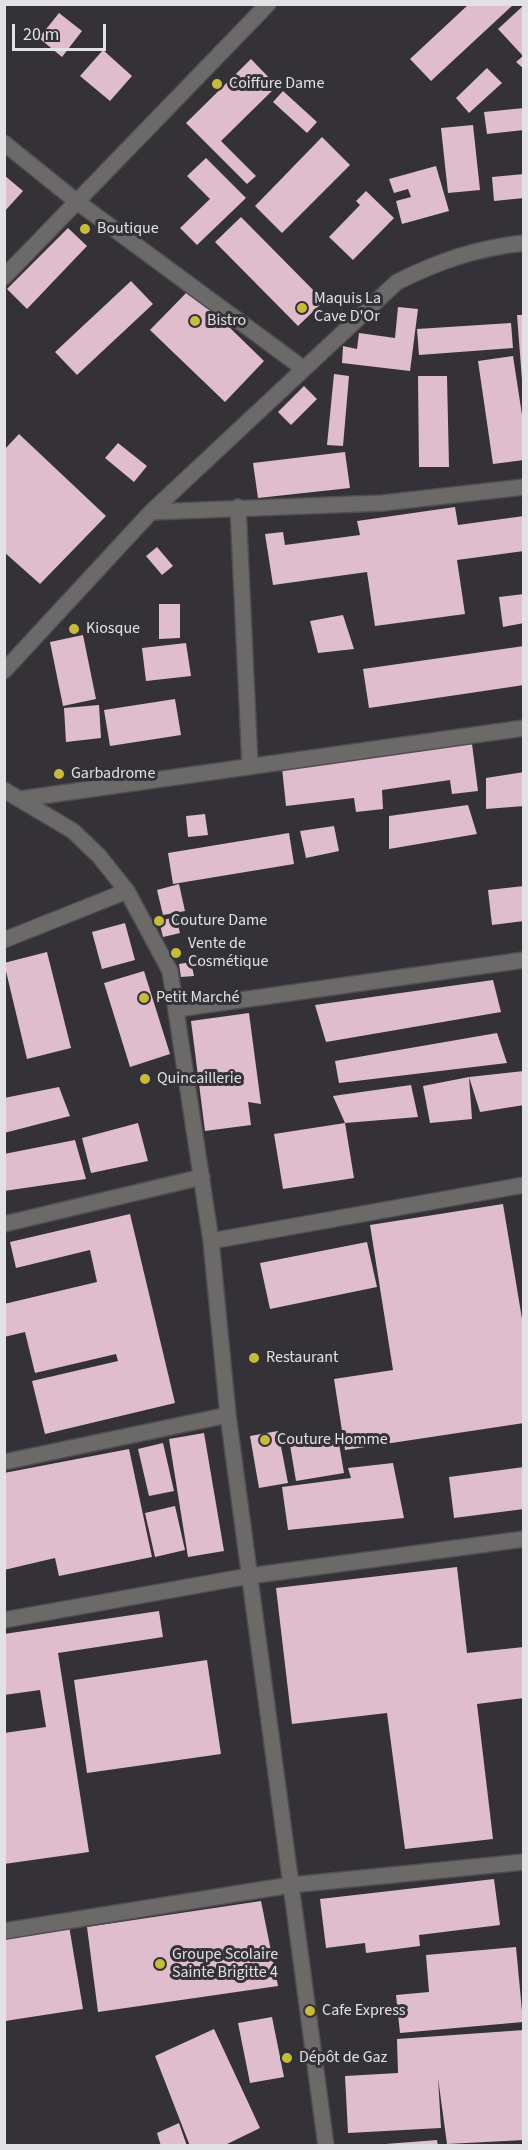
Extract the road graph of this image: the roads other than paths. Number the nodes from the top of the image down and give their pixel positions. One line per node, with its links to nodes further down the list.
1 (268, 4): 3 (street)
2 (4, 143): 3 (street)
3 (76, 201): 5 (street); 6 (street)
4 (524, 243): 6 (street)
5 (4, 277)
6 (304, 369): 9 (street)
7 (524, 487): 8 (street)
8 (238, 507): 9 (street); 12 (street)
9 (151, 512): 10 (street)
10 (4, 671)
11 (524, 728): 12 (street)
12 (250, 765): 14 (street)
13 (4, 790): 14 (street)
14 (20, 799): 15 (street)
15 (127, 891): 16 (street); 18 (street)
16 (4, 940)
17 (524, 960): 18 (street)
18 (177, 1009): 19 (street)
19 (202, 1177): 21 (street); 22 (street)
20 (524, 1185): 22 (street)
21 (4, 1224)
22 (211, 1241): 23 (street)
23 (228, 1415): 24 (street); 26 (street)
24 (4, 1462)
25 (524, 1539): 26 (street)
26 (249, 1576): 27 (street); 29 (street)
27 (4, 1620)
28 (524, 1862): 29 (street)
29 (291, 1885): 30 (street); 31 (street)
30 (4, 1931)
31 (326, 2145)

